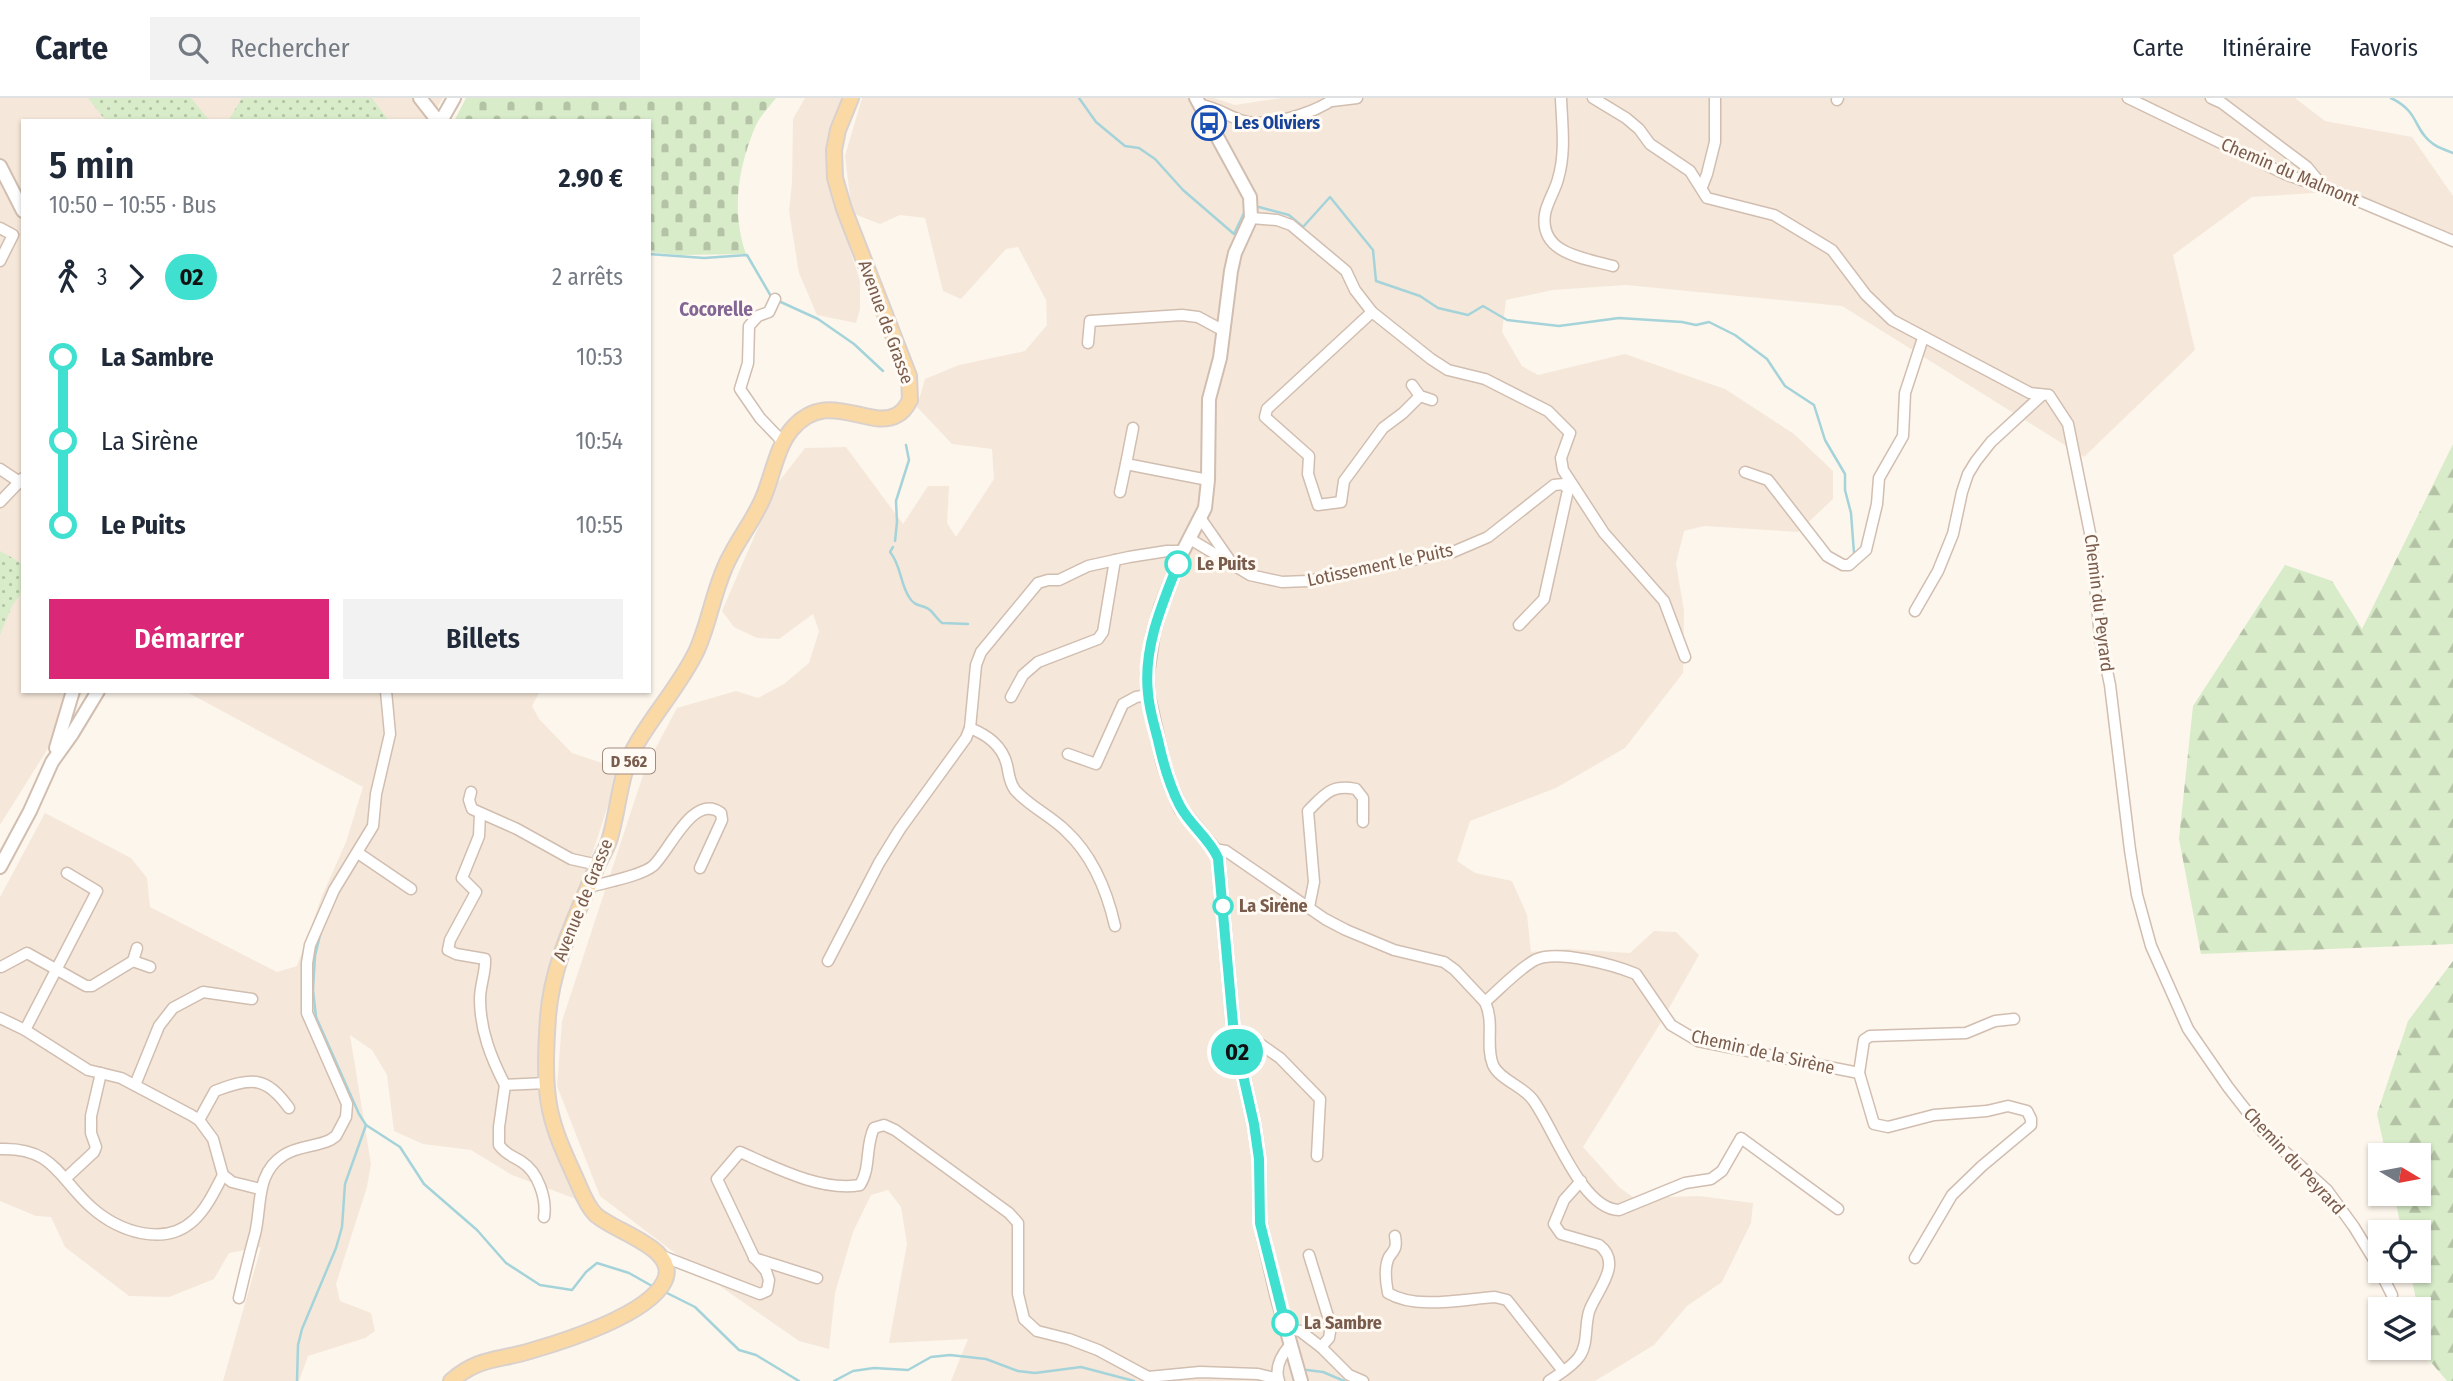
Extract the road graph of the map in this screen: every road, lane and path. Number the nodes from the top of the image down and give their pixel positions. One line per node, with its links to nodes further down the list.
1 (420, 98): 12 (street)
2 (454, 98): 13 (street)
3 (851, 98): 33 (main road, Avenue de Grasse / D 562)
4 (1357, 98): 10 (street)
5 (1561, 98): 22 (street)
6 (1593, 98): 15 (street, Chemin du Peyrard)
7 (1715, 98): 15 (street)
8 (2128, 98): 16 (street, Chemin du Malmont)
9 (2211, 98): 16 (street)
10 (1333, 99): 11 (street)
11 (1198, 102): 18 (street)
12 (438, 119)
13 (441, 119)
14 (0, 167): 17 (street)
15 (1702, 187): 26 (street, Chemin du Peyrard)
16 (2325, 189): 20 (street, Chemin du Malmont)
17 (21, 207)
18 (1251, 218): 24 (street); 25 (street)
19 (0, 228): 21 (street)
20 (2453, 241)
21 (0, 261)
22 (1613, 267)
23 (774, 301): 33 (street)
24 (1371, 312): 29 (street); 48 (street)
25 (1224, 331): 27 (street); 38 (street)
26 (1923, 338): 30 (street, Chemin du Peyrard); 36 (street)
27 (1088, 343)
28 (1412, 385): 29 (street)
29 (1420, 396): 31 (street)
30 (2041, 396): 46 (street); 103 (street, Chemin du Peyrard)
31 (1432, 400)
32 (1133, 428): 34 (street)
33 (783, 442): 62 (main road, Avenue de Grasse / D 562)
34 (1126, 464): 38 (street); 39 (street)
35 (0, 469): 37 (street)
36 (1745, 472)
37 (20, 480): 40 (street)
38 (1208, 480): 41 (street)
39 (1120, 492)
40 (0, 502)
41 (1201, 519): 42 (street); 45 (street)
42 (1190, 539): 43 (street); 45 (street, Lotissement le Puits)
43 (1183, 551): 44 (street); 52 (street)
44 (1115, 560): 53 (street); 54 (street)
45 (1233, 566): 47 (street, Lotissement le Puits)
46 (1914, 611)
47 (1518, 625)
48 (1685, 657)
49 (73, 693): 56 (street)
50 (97, 693): 56 (street)
51 (386, 693): 61 (street)
52 (1148, 695): 55 (street); 60 (street)
53 (1011, 697)
54 (970, 728): 69 (street); 72 (street)
55 (1068, 754)
56 (52, 762): 63 (street)
57 (471, 792): 58 (street)
58 (480, 813): 62 (street); 86 (street)
59 (1363, 822): 68 (street)
60 (1214, 849): 68 (street); 81 (street)
61 (358, 853): 67 (street); 94 (street)
62 (598, 865): 66 (main road, Avenue de Grasse / D 562)
63 (0, 867)
64 (700, 868): 66 (street)
65 (67, 873): 75 (street)
66 (590, 887): 84 (main road, Avenue de Grasse / D 562)
67 (411, 889)
68 (1308, 907): 77 (street)
69 (1115, 926)
70 (137, 948): 71 (street)
71 (133, 961): 74 (street); 75 (street)
72 (828, 961)
73 (1, 967): 75 (street)
74 (150, 967)
75 (56, 969): 80 (street)
76 (252, 999): 85 (street)
77 (1485, 1002): 83 (street, Chemin de la Sirène); 93 (street)
78 (0, 1017): 80 (street)
79 (2014, 1019): 83 (street, Chemin de la Sirène)
80 (25, 1030): 82 (street)
81 (1235, 1042): 90 (street); 105 (street)
82 (101, 1073): 85 (street); 92 (street)
83 (1859, 1073): 101 (street, Chemin de la Sirène)
84 (547, 1083): 86 (street); 99 (main road, Avenue de Grasse / D 562)
85 (135, 1085): 88 (street)
86 (505, 1085): 96 (street)
87 (289, 1108): 88 (street)
88 (199, 1121): 91 (street)
89 (0, 1149): 92 (street)
90 (1317, 1156)
91 (223, 1175): 92 (street); 94 (street)
92 (66, 1178)
93 (1581, 1181): 95 (street); 109 (street)
94 (260, 1189): 104 (street)
95 (1838, 1209)
96 (544, 1217)
97 (1395, 1236): 109 (street)
98 (1309, 1255): 107 (street)
99 (662, 1256): 100 (street); 112 (main road)
100 (754, 1257): 102 (street); 110 (street)
101 (1915, 1258)
102 (817, 1278)
103 (2392, 1295)
104 (239, 1298)
105 (1286, 1328): 106 (street); 107 (street)
106 (1292, 1344): 108 (street); 113 (street)
107 (1321, 1347): 114 (street)
108 (1278, 1366): 110 (street); 111 (street)
109 (1563, 1371): 115 (street)
110 (1258, 1374): 111 (street)
111 (1278, 1380)
112 (451, 1381)
113 (1300, 1381)
114 (1363, 1381)
115 (1549, 1381)

